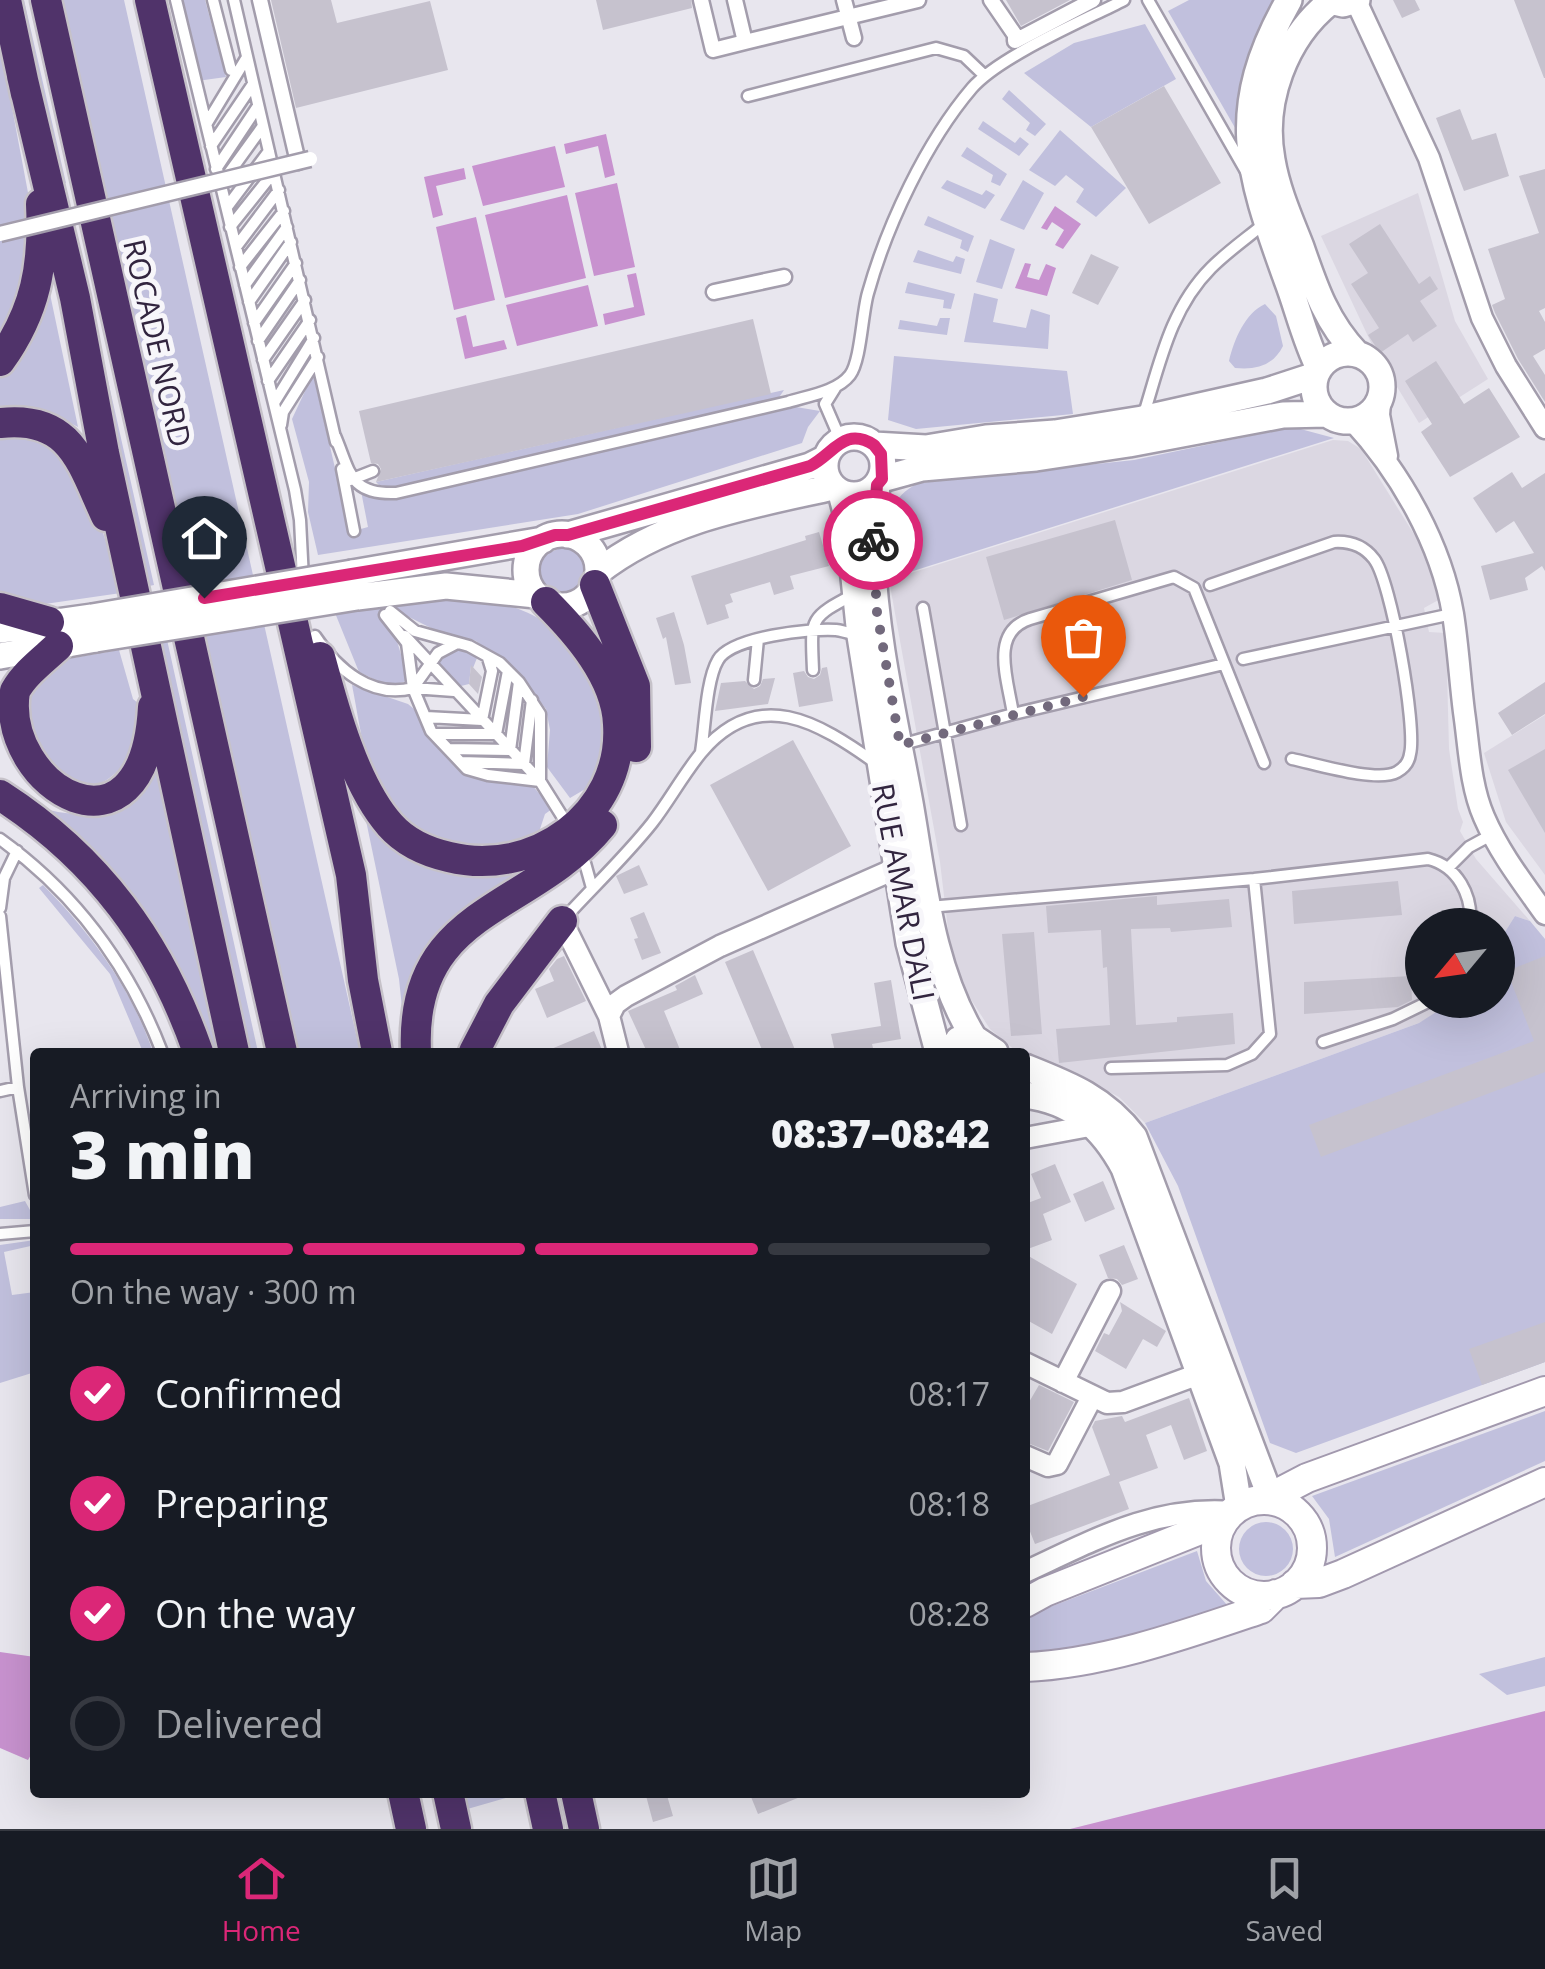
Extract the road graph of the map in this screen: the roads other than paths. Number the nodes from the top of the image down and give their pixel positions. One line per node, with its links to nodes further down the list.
1 (6, 0): 25 (highway)
2 (46, 0): 154 (highway, ROCADE NORD)
3 (150, 0): 45 (highway)
4 (176, 0): 29 (lane)
5 (213, 0): 23 (lane)
6 (234, 0): 22 (lane)
7 (260, 0): 43 (street, bridge)
8 (701, 0): 21 (street)
9 (735, 0): 21 (street)
10 (844, 0): 19 (street)
11 (918, 0): 19 (street)
12 (991, 0): 13 (street)
13 (1093, 0)
14 (1124, 0): 24 (lane)
15 (1148, 0): 36 (lane)
16 (1289, 0): 36 (street)
17 (1357, 0): 18 (street); 70 (street)
18 (1328, 1): 58 (street)
19 (849, 16): 20 (street); 21 (street)
20 (854, 38)
21 (745, 42)
22 (247, 57): 26 (lane); 29 (lane)
23 (231, 70)
24 (984, 75): 27 (lane); 64 (lane)
25 (22, 76): 61 (highway); 81 (highway)
26 (253, 84): 28 (lane); 31 (lane)
27 (748, 96)
28 (258, 106): 30 (lane); 33 (lane)
29 (206, 124): 31 (lane)
30 (263, 126): 32 (lane); 35 (lane)
31 (211, 146): 33 (lane)
32 (270, 151): 34 (lane); 38 (lane)
33 (216, 169): 35 (lane)
34 (274, 172): 37 (lane); 42 (lane)
35 (221, 185): 38 (lane)
36 (1254, 187): 40 (street)
37 (279, 190): 39 (lane); 45 (lane)
38 (227, 207): 42 (lane)
39 (284, 210): 41 (lane); 47 (lane)
40 (1266, 223): 62 (street); 68 (lane)
41 (288, 226): 44 (lane); 50 (lane)
42 (230, 227): 45 (lane)
43 (0, 234)
44 (291, 242): 46 (lane); 53 (lane)
45 (222, 252): 47 (lane); 85 (highway); 138 (highway)
46 (296, 263): 49 (lane); 55 (lane)
47 (240, 267): 50 (lane)
48 (784, 277): 51 (street)
49 (300, 280): 52 (lane); 57 (lane)
50 (244, 285): 53 (lane)
51 (714, 292)
52 (305, 300): 54 (lane); 60 (lane)
53 (249, 302): 55 (lane)
54 (310, 320): 56 (lane); 63 (lane)
55 (254, 323): 57 (lane)
56 (314, 338): 59 (lane); 66 (lane)
57 (258, 341): 60 (lane)
58 (1358, 354): 62 (street); 65 (street)
59 (318, 356): 71 (lane); 76 (lane)
60 (263, 360): 63 (lane)
61 (0, 361)
62 (1317, 372): 67 (street); 68 (street)
63 (268, 381): 66 (lane)
64 (839, 384): 73 (lane); 76 (lane)
65 (1381, 389): 67 (street); 75 (street)
66 (274, 404): 71 (lane)
67 (1340, 417): 75 (street); 77 (street)
68 (1142, 418): 72 (street)
69 (0, 422): 81 (highway)
70 (1545, 428)
71 (282, 438): 85 (lane)
72 (874, 445): 73 (street); 77 (street)
73 (834, 449): 78 (street); 80 (street)
74 (372, 468): 76 (lane)
75 (1392, 472): 91 (street)
76 (347, 474): 79 (lane)
77 (880, 482): 78 (street); 119 (street, RUE AMAR DALI)
78 (838, 490): 82 (street); 86 (street, RUE AMAR DALI)
79 (356, 530)
80 (555, 537): 82 (street); 83 (street); 87 (street)
81 (130, 564): 100 (highway)
82 (596, 579): 87 (street); 157 (highway)
83 (354, 585): 87 (street); 95 (street, bridge)
84 (1210, 585): 92 (lane)
85 (303, 590): 96 (highway)
86 (854, 594): 94 (lane); 97 (street, RUE AMAR DALI)
87 (541, 599): 96 (highway)
88 (0, 608): 95 (highway)
89 (923, 608): 116 (lane)
90 (387, 614): 99 (lane); 104 (lane); 110 (lane)
91 (1453, 614): 92 (lane); 132 (street)
92 (1397, 626): 103 (lane); 123 (lane)
93 (0, 630): 95 (street)
94 (812, 632): 97 (lane); 98 (lane); 106 (lane)
95 (53, 634): 100 (highway); 101 (street)
96 (315, 636): 110 (lane)
97 (860, 636): 127 (street, RUE AMAR DALI)
98 (758, 639): 108 (lane); 122 (lane)
99 (458, 643): 102 (lane); 104 (lane)
100 (150, 654): 153 (highway)
101 (0, 656)
102 (488, 657): 107 (lane); 115 (lane)
103 (1243, 659)
104 (430, 663): 110 (lane); 111 (lane)
105 (1224, 664): 113 (lane); 113 (lane); 125 (lane)
106 (812, 670)
107 (508, 671): 109 (lane); 118 (lane)
108 (754, 680)
109 (519, 682): 112 (lane); 121 (lane)
110 (413, 688): 111 (lane); 114 (lane)
111 (455, 691): 115 (lane)
112 (532, 698): 126 (lane); 128 (lane)
113 (1012, 714): 116 (lane)
114 (426, 718): 115 (lane); 117 (lane)
115 (482, 720): 118 (lane)
116 (944, 731): 119 (lane); 131 (lane)
117 (434, 734): 118 (lane); 120 (lane)
118 (496, 734): 121 (lane)
119 (900, 745): 142 (street, RUE AMAR DALI)
120 (448, 748): 121 (lane); 124 (lane)
121 (510, 750): 126 (lane)
122 (701, 753): 127 (lane); 140 (lane)
123 (1292, 759)
124 (460, 762): 126 (lane); 128 (lane)
125 (1264, 762)
126 (524, 764): 128 (lane)
127 (880, 766): 137 (street, RUE AMAR DALI)
128 (540, 780): 130 (lane)
129 (0, 795): 152 (highway)
130 (567, 824)
131 (961, 825)
132 (1493, 834): 136 (lane); 144 (street)
133 (0, 838): 134 (lane)
134 (16, 850): 141 (lane); 151 (lane)
135 (585, 863): 140 (lane)
136 (1449, 867): 139 (lane); 143 (lane)
137 (897, 868): 148 (street); 160 (street, RUE AMAR DALI)
138 (351, 875): 155 (highway); 156 (highway)
139 (1254, 879): 142 (lane); 162 (lane)
140 (592, 888): 146 (lane)
141 (0, 908)
142 (928, 908): 150 (street, RUE AMAR DALI)
143 (1468, 908)
144 (1545, 914)
145 (0, 916): 164 (lane)
146 (562, 920): 148 (street); 158 (highway)
147 (1405, 1013): 149 (lane)
148 (609, 1016): 159 (street)
149 (1323, 1042)
150 (984, 1045): 161 (street)
151 (160, 1048)
152 (196, 1048)
153 (233, 1048)
154 (281, 1048)
155 (376, 1048)
156 (391, 1048)
157 (416, 1048)
158 (476, 1048)
159 (617, 1048)
160 (939, 1048)
161 (945, 1048)
162 (1110, 1068)
163 (1030, 1069): 180 (street)
164 (18, 1088): 165 (lane); 169 (lane)
165 (0, 1091)
166 (1030, 1096): 167 (street)
167 (1096, 1125): 168 (street); 174 (street)
168 (1030, 1137)
169 (30, 1164)
170 (30, 1231): 171 (lane)
171 (0, 1234)
172 (1110, 1290): 175 (street)
173 (1030, 1372): 175 (street)
174 (1199, 1374): 177 (street); 181 (street)
175 (1063, 1382): 177 (street)
176 (1545, 1392): 180 (main road)
177 (1092, 1397): 178 (street)
178 (1030, 1458)
179 (1545, 1482): 183 (main road)
180 (1274, 1501): 181 (main road); 183 (main road)
181 (1232, 1513): 182 (street); 183 (main road); 184 (main road)
182 (1030, 1570)
183 (1286, 1589): 185 (main road)
184 (1030, 1600)
185 (1030, 1667)
186 (449, 1798): 188 (highway)
187 (577, 1798): 189 (highway)
188 (455, 1827)
189 (584, 1829)

